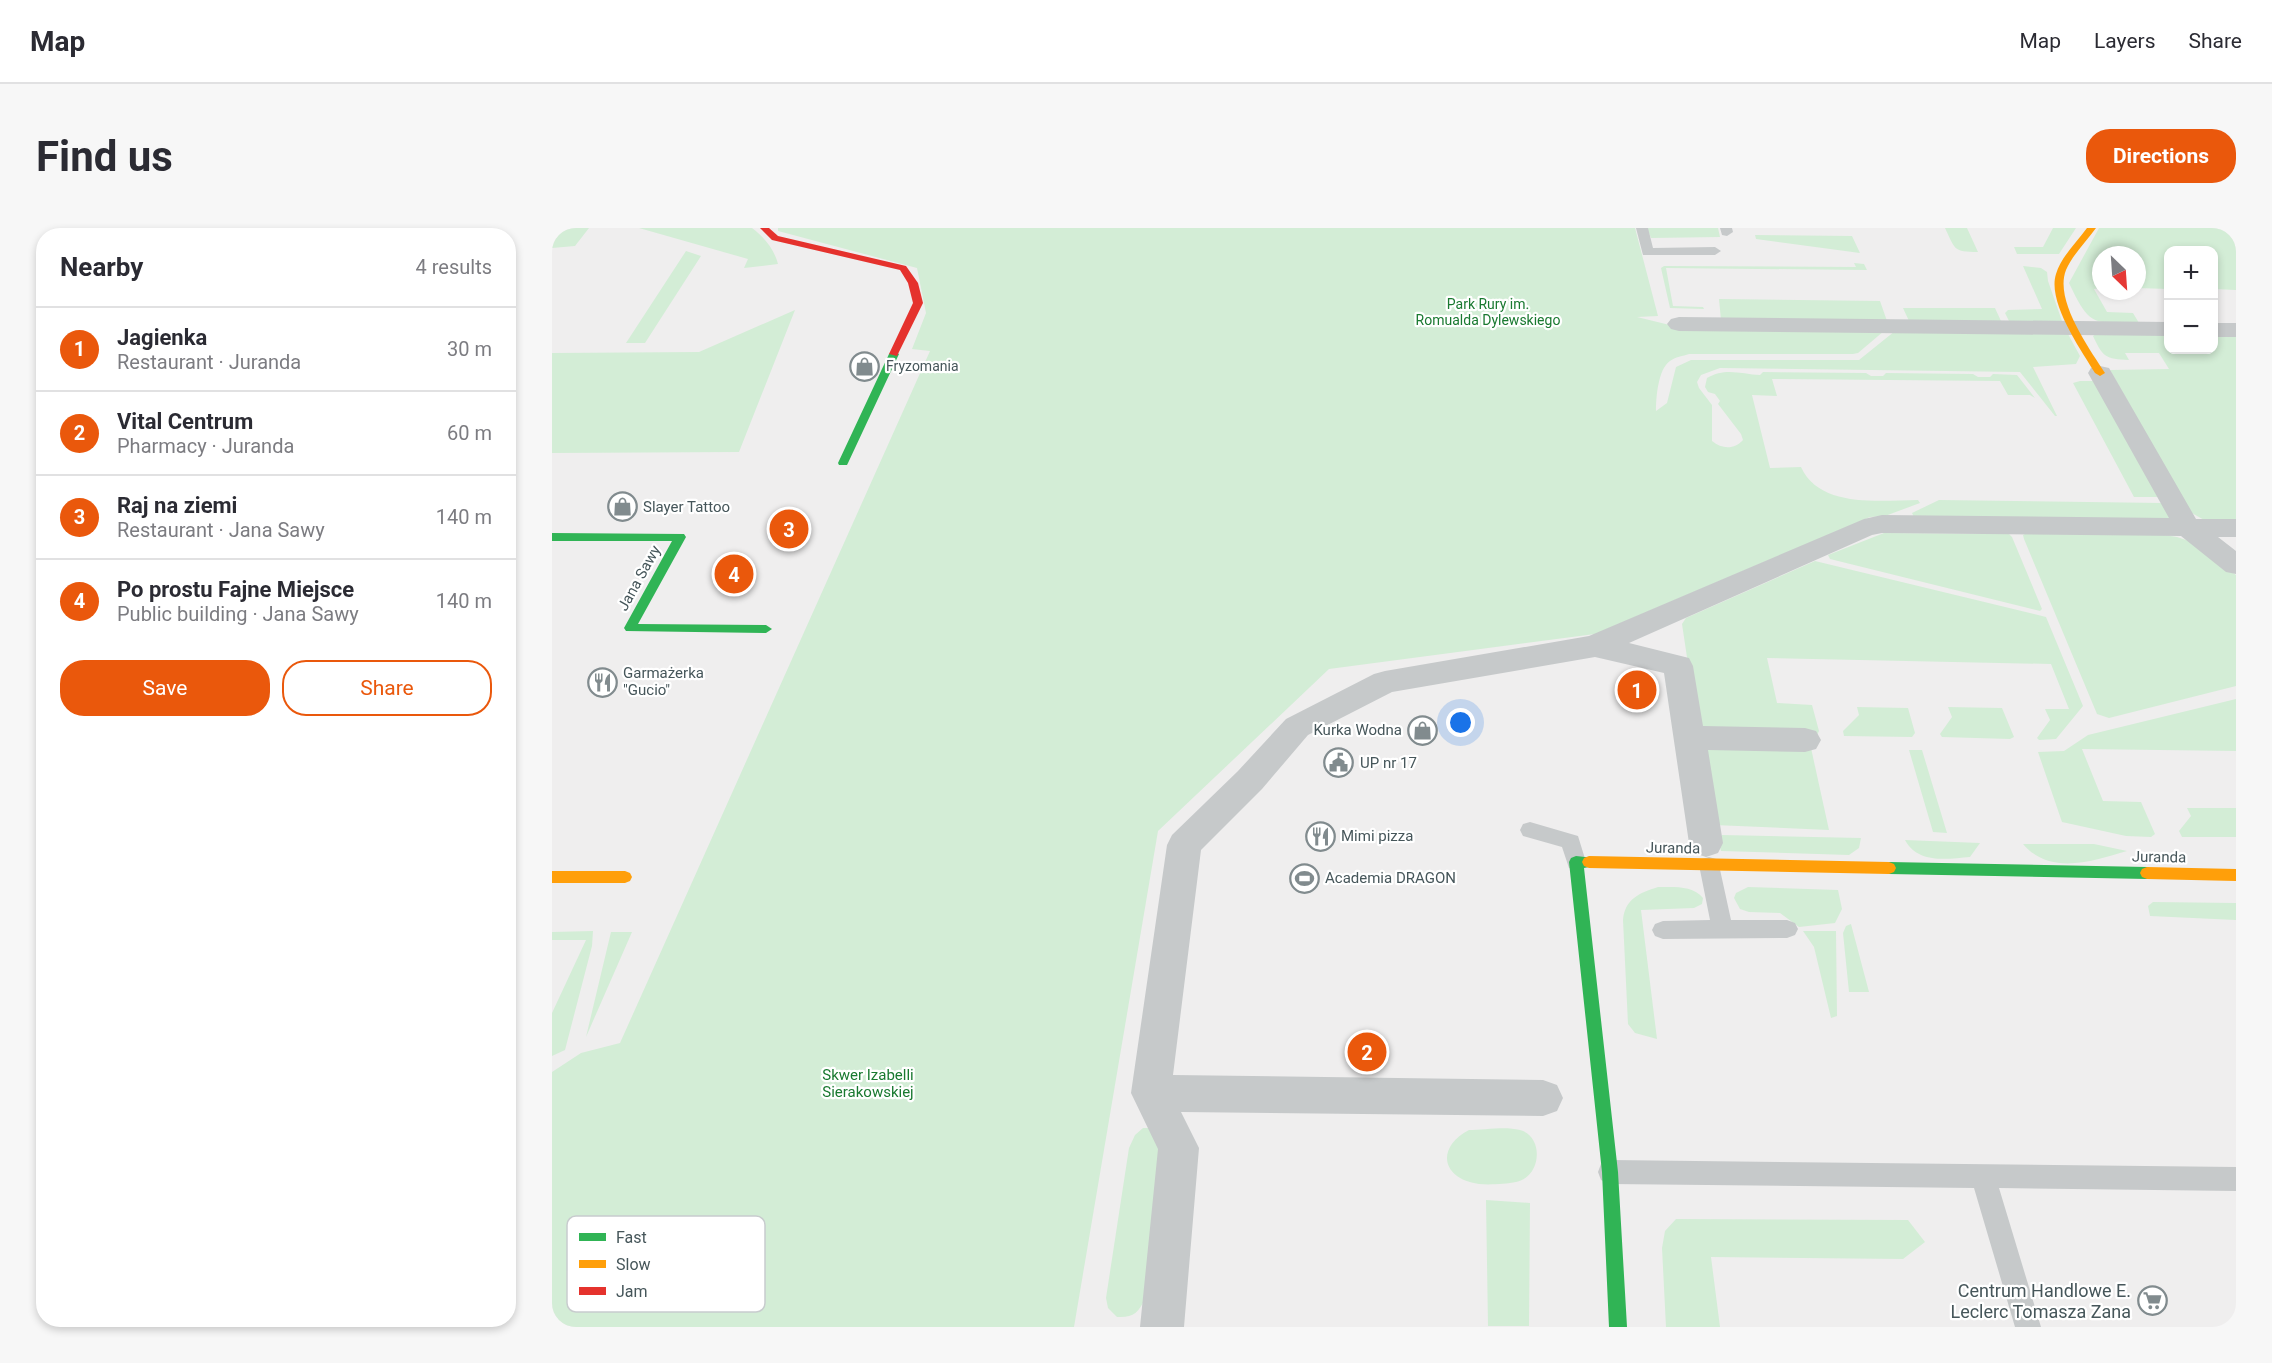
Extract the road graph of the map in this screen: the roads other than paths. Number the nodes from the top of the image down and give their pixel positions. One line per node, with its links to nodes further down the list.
1 (764, 228): 11 (street)
2 (1642, 228): 4 (lane)
3 (2092, 228): 6 (street)
4 (1715, 251)
5 (1679, 324): 6 (street)
6 (2073, 326): 7 (street); 10 (street)
7 (2164, 329)
8 (2218, 330): 9 (street)
9 (2236, 330)
10 (2100, 373): 12 (street)
11 (843, 463)
12 (2188, 528): 13 (street); 15 (street); 17 (street)
13 (2236, 528)
14 (552, 537): 16 (street, Jana Sawy)
15 (2236, 565)
16 (766, 629)
17 (1595, 646): 18 (street); 29 (street)
18 (1689, 738): 19 (street); 21 (street)
19 (1805, 740)
20 (1530, 830): 22 (lane)
21 (1708, 854): 22 (street, Juranda); 23 (street, Juranda); 26 (lane)
22 (1576, 862): 31 (street)
23 (2236, 875)
24 (552, 877): 25 (street)
25 (624, 877)
26 (1722, 929): 27 (lane); 28 (lane)
27 (1787, 929)
28 (1663, 930)
29 (1151, 1093): 30 (street); 34 (street)
30 (1543, 1098)
31 (1610, 1172): 32 (lane); 35 (street)
32 (1983, 1176): 33 (lane); 36 (lane)
33 (2236, 1179)
34 (1162, 1327)
35 (1618, 1327)
36 (2028, 1327)

